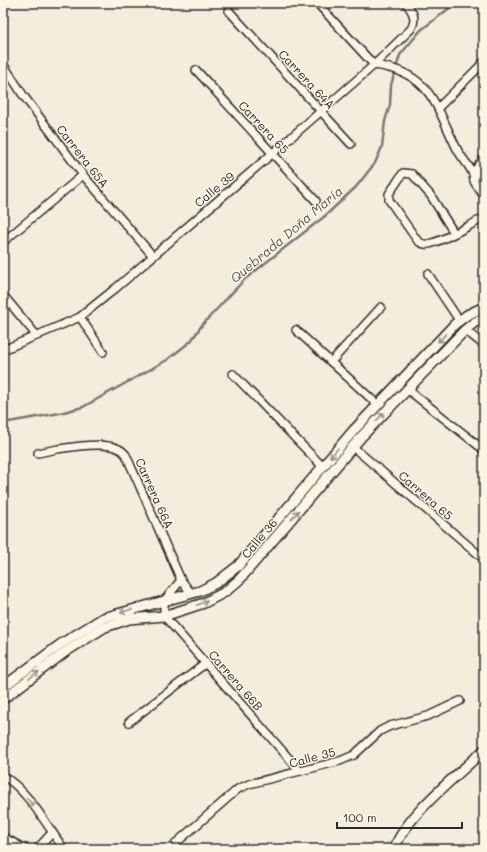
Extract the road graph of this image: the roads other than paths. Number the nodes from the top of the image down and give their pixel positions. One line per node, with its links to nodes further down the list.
1 (317, 3): 6 (street)
2 (406, 3): 6 (street, Calle 39)
3 (229, 11): 9 (street, Carrera 64A)
4 (484, 62): 8 (street)
5 (3, 64): 14 (street, Carrera 65A)
6 (374, 65): 8 (street); 9 (street, Calle 39)
7 (196, 70): 11 (street, Carrera 65)
8 (438, 107): 13 (street)
9 (322, 110): 10 (street, Carrera 64A); 11 (street, Calle 39)
10 (351, 144)
11 (273, 153): 17 (street, Carrera 65); 21 (street, Calle 39)
12 (484, 158): 13 (street)
13 (473, 173): 15 (street); 16 (street)
14 (83, 176): 20 (street); 21 (street, Carrera 65A)
15 (484, 179)
16 (484, 196)
17 (316, 201)
18 (484, 218): 19 (street)
19 (454, 233): 19 (street)
20 (3, 242)
21 (152, 256): 26 (street, Calle 39)
22 (428, 274): 28 (street)
23 (3, 295): 31 (street)
24 (484, 307): 28 (main road, Calle 36)
25 (381, 308): 35 (street)
26 (80, 317): 31 (street, Calle 39); 34 (street)
27 (484, 319): 30 (main road, Calle 36)
28 (459, 320): 38 (main road, Calle 36, one-way to 38)
29 (296, 330): 35 (street)
30 (465, 330): 32 (street); 37 (main road, Calle 36)
31 (37, 336): 33 (street, Calle 39)
32 (484, 345)
33 (3, 350)
34 (103, 352)
35 (331, 362): 38 (street)
36 (234, 374): 42 (street)
37 (407, 389): 39 (main road, Calle 36, one-way to 37); 40 (street)
38 (378, 405): 42 (main road, Calle 36, one-way to 42)
39 (353, 447): 43 (street, Carrera 65); 47 (main road, Calle 36, one-way to 39)
40 (484, 450)
41 (38, 453): 44 (street, Carrera 66A)
42 (323, 466): 45 (main road, Calle 36)
43 (484, 559)
44 (181, 580): 45 (street, Carrera 66A); 46 (street)
45 (191, 594): 46 (main road, Calle 36)
46 (164, 601): 47 (street); 49 (main road, Calle 36, one-way to 49)
47 (164, 616): 48 (street, Carrera 66B); 50 (main road, Calle 36, one-way to 47)
48 (206, 663): 52 (street); 54 (street, Carrera 66B)
49 (3, 687)
50 (3, 698)
51 (460, 702): 54 (street, Calle 35)
52 (129, 722)
53 (484, 750): 62 (main road)
54 (300, 771): 58 (street, Calle 35)
55 (3, 776): 56 (street, one-way to 56)
56 (52, 832): 60 (street); 61 (street)
57 (3, 837): 59 (street)
58 (176, 843)
59 (25, 849)
60 (37, 849)
61 (64, 849)
62 (394, 849)

